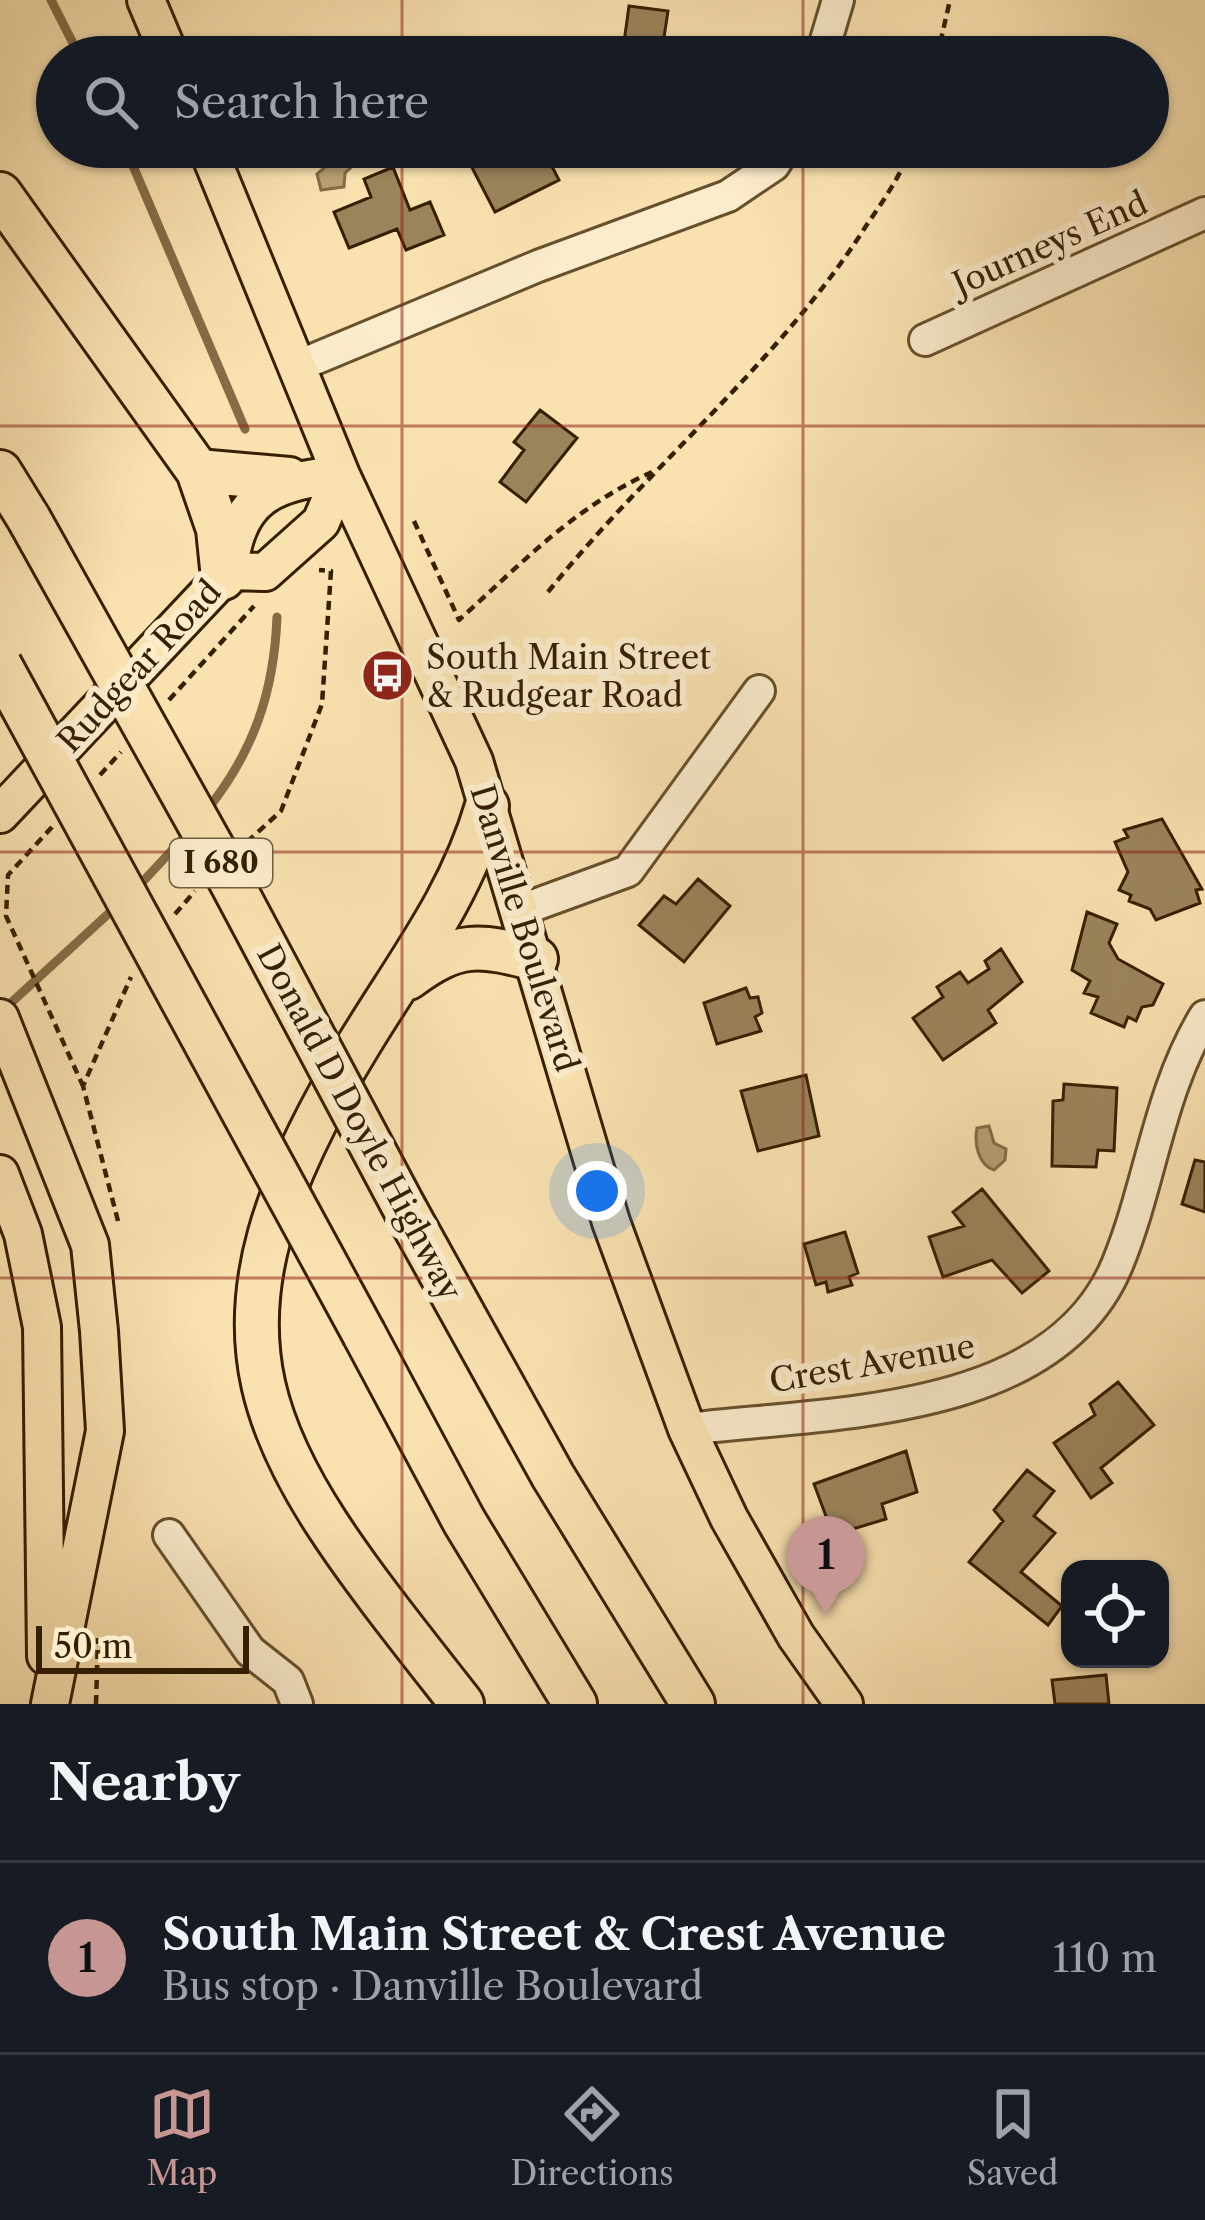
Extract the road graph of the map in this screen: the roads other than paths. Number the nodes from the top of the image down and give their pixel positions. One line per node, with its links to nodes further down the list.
1 (146, 0): 3 (main road)
2 (838, 0): 4 (street)
3 (161, 36)
4 (827, 36)
5 (216, 168): 10 (main road, Danville Boulevard)
6 (770, 168): 10 (street)
7 (0, 194): 11 (highway)
8 (1205, 213): 9 (street, Journeys End)
9 (926, 340)
10 (298, 366): 13 (main road, Danville Boulevard)
11 (198, 471): 14 (highway); 15 (highway)
12 (0, 472): 32 (highway, Donald D Doyle Highway / I 680, bridge)
13 (341, 475): 14 (main road); 15 (main road, Rudgear Road); 18 (main road, Danville Boulevard)
14 (289, 479): 15 (main road, Rudgear Road)
15 (226, 574): 19 (main road, Rudgear Road)
16 (0, 665): 31 (highway, I 680, bridge)
17 (759, 691): 20 (street)
18 (487, 806): 20 (main road, Danville Boulevard); 22 (highway)
19 (0, 814)
20 (521, 910): 21 (main road, Danville Boulevard)
21 (536, 958): 22 (highway); 26 (main road, Danville Boulevard)
22 (393, 989): 30 (highway)
23 (1205, 1016): 26 (street, Crest Avenue)
24 (0, 1018): 28 (main road)
25 (0, 1174): 28 (main road)
26 (687, 1429): 33 (main road, Danville Boulevard)
27 (169, 1535): 29 (street)
28 (49, 1704)
29 (298, 1704)
30 (463, 1704)
31 (575, 1704)
32 (693, 1704)
33 (844, 1704)

